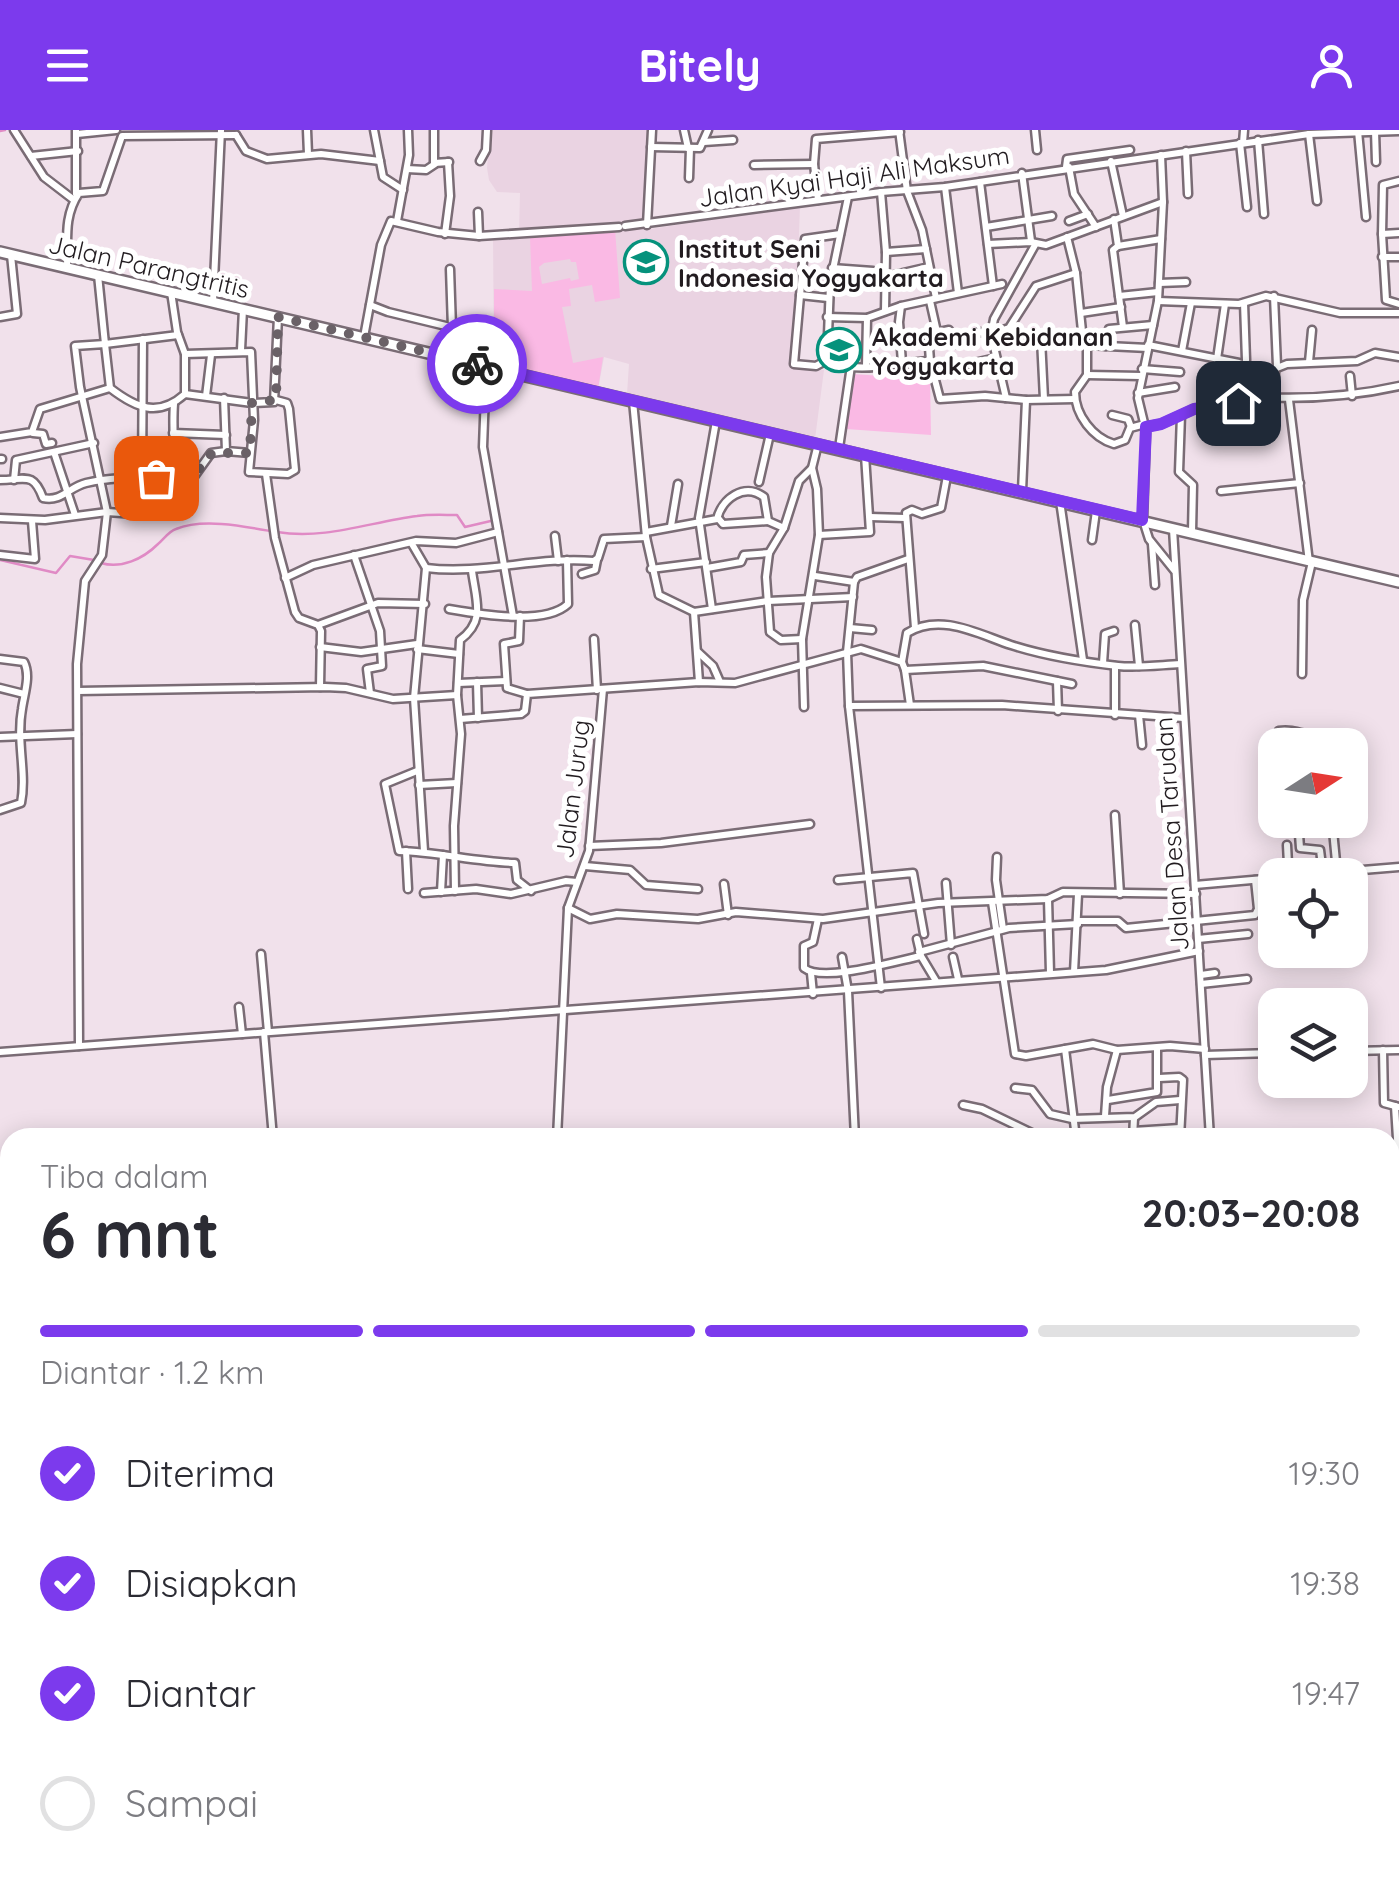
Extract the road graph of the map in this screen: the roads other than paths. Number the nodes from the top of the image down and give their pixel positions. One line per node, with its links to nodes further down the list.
1 (14, 130): 37 (street)
2 (307, 130): 35 (street)
3 (374, 130): 41 (street)
4 (408, 130): 47 (street)
5 (434, 130): 43 (street)
6 (487, 130): 39 (street)
7 (652, 130): 29 (street)
8 (684, 130): 30 (street)
9 (708, 130): 27 (street)
10 (1035, 130): 31 (street)
11 (1244, 130): 28 (street)
12 (1362, 130): 15 (street); 24 (street); 68 (street)
13 (1399, 130): 15 (street)
14 (900, 131): 18 (street); 55 (street)
15 (1375, 131): 42 (street)
16 (76, 132): 19 (street); 33 (street)
17 (237, 132): 20 (street); 35 (street)
18 (884, 132): 21 (street)
19 (118, 133): 20 (street); 58 (street)
20 (221, 133): 107 (street)
21 (859, 133): 23 (street)
22 (1291, 133): 24 (street); 26 (street)
23 (815, 134): 44 (street)
24 (1309, 134): 60 (street)
25 (733, 140): 27 (street)
26 (1258, 140): 28 (street); 65 (street)
27 (704, 142): 30 (street)
28 (1242, 143): 34 (street); 62 (street)
29 (650, 147): 30 (street); 73 (street)
30 (689, 148): 49 (street)
31 (1037, 150)
32 (1130, 150): 38 (street)
33 (78, 151): 37 (street); 58 (street)
34 (1186, 151): 36 (street); 56 (street)
35 (308, 154): 41 (street)
36 (1161, 155): 40 (street); 61 (street)
37 (31, 156): 58 (street)
38 (1091, 159): 40 (street); 46 (street, Jalan Kyai Haji Ali Maksum)
39 (480, 160)
40 (1112, 160): 67 (street)
41 (380, 161): 53 (street)
42 (1376, 162)
43 (434, 164): 47 (street); 77 (street)
44 (814, 164): 45 (street); 59 (street)
45 (754, 165)
46 (1068, 167): 48 (street, Jalan Kyai Haji Ali Maksum); 64 (street)
47 (407, 169): 53 (street)
48 (1022, 173): 51 (street, Jalan Kyai Haji Ali Maksum); 69 (street)
49 (690, 178)
50 (1399, 181): 79 (street)
51 (980, 182): 52 (street, Jalan Kyai Haji Ali Maksum); 74 (street)
52 (946, 186): 55 (street, Jalan Kyai Haji Ali Maksum); 100 (street)
53 (403, 190): 71 (street)
54 (880, 192): 55 (street, Jalan Kyai Haji Ali Maksum); 57 (street, Jalan Kyai Haji Ali Maksum); 87 (street)
55 (907, 192): 86 (street)
56 (1188, 194)
57 (848, 197): 59 (street, Jalan Kyai Haji Ali Maksum); 78 (street)
58 (75, 198): 92 (street)
59 (818, 200): 73 (street, Jalan Kyai Haji Ali Maksum)
60 (1317, 201)
61 (1162, 202): 67 (street); 82 (street)
62 (1247, 207)
63 (478, 212): 80 (street)
64 (1088, 214): 72 (street); 75 (street)
65 (1264, 214)
66 (1052, 216): 69 (street)
67 (1123, 216): 70 (street)
68 (1366, 217)
69 (1027, 220): 74 (street); 84 (street)
70 (1114, 220): 75 (street); 85 (street)
71 (397, 221): 77 (street, Jalan Kyai Haji Ali Maksum); 112 (street)
72 (1069, 221)
73 (647, 225): 80 (street, Jalan Kyai Haji Ali Maksum)
74 (986, 227): 83 (street)
75 (1096, 227): 81 (street)
76 (1399, 233): 79 (street)
77 (445, 234): 80 (street, Jalan Kyai Haji Ali Maksum)
78 (840, 234): 93 (street); 102 (street)
79 (1382, 234): 89 (street)
80 (479, 236)
81 (1067, 237): 84 (street); 95 (street)
82 (1162, 238): 85 (street); 101 (street)
83 (988, 244): 84 (street); 100 (street)
84 (1033, 244): 129 (street)
85 (1118, 246): 103 (street)
86 (926, 249): 87 (street); 91 (street)
87 (886, 252): 97 (street)
88 (6, 253): 92 (main road, Jalan Parangtritis); 119 (street)
89 (1382, 257): 90 (street); 111 (street)
90 (1399, 257)
91 (930, 267): 97 (street); 106 (street)
92 (68, 268): 96 (main road, Jalan Parangtritis)
93 (832, 268): 97 (street); 105 (street)
94 (450, 269): 125 (street)
95 (1076, 273): 117 (street); 129 (street)
96 (98, 275): 99 (main road, Jalan Parangtritis); 135 (street)
97 (885, 275): 116 (street)
98 (1186, 282): 101 (street)
99 (172, 292): 107 (main road, Jalan Parangtritis); 130 (street)
100 (958, 292): 106 (street)
101 (1158, 292): 103 (street); 108 (street); 123 (street)
102 (800, 295): 105 (street); 147 (street)
103 (1120, 296): 114 (street)
104 (1274, 296): 109 (street); 118 (street); 155 (street)
105 (828, 298): 121 (street)
106 (933, 300): 113 (street); 128 (street)
107 (213, 302): 115 (main road, Jalan Parangtritis)
108 (1192, 302): 110 (street); 141 (street)
109 (1244, 303): 110 (street); 151 (street)
110 (1225, 304): 146 (street)
111 (1399, 304)
112 (370, 305): 125 (street); 131 (street)
113 (901, 306): 116 (street); 134 (street)
114 (1121, 307): 117 (street); 124 (street)
115 (243, 309): 120 (main road, Jalan Parangtritis); 140 (street)
116 (885, 311): 122 (street)
117 (1081, 313): 137 (street)
118 (1399, 313)
119 (0, 317)
120 (278, 317): 131 (main road, Jalan Parangtritis); 175 (street)
121 (827, 317): 122 (street); 147 (street)
122 (867, 318): 154 (street)
123 (1154, 324): 124 (street); 139 (street)
124 (1123, 327): 138 (street)
125 (452, 328): 152 (street)
126 (949, 330): 128 (street)
127 (1312, 330): 149 (street)
128 (932, 333): 134 (street); 148 (street)
129 (990, 334): 136 (street); 145 (street)
130 (178, 335): 132 (street); 142 (street)
131 (364, 337): 152 (main road, Jalan Parangtritis)
132 (143, 339): 135 (street); 182 (street)
133 (1041, 339): 172 (street)
134 (900, 340): 150 (street)
135 (105, 344): 163 (street); 169 (street)
136 (955, 344)
137 (1087, 344): 138 (street); 159 (street)
138 (1105, 346): 139 (street)
139 (1148, 346): 141 (street); 158 (street)
140 (240, 350): 143 (street); 179 (street)
141 (1182, 350): 146 (street)
142 (185, 354): 143 (street); 165 (street)
143 (210, 355): 166 (street)
144 (1399, 357): 149 (street)
145 (996, 358): 156 (street); 171 (street)
146 (1217, 358): 151 (street); 181 (street)
147 (827, 360): 153 (street)
148 (930, 361): 150 (street); 156 (street)
149 (1310, 362): 155 (street)
150 (902, 364): 154 (street)
151 (1244, 364): 155 (street); 167 (street)
152 (484, 365): 178 (main road, Jalan Parangtritis); 228 (street)
153 (851, 366): 154 (street); 196 (street)
154 (866, 366)
155 (1276, 368): 174 (street)
156 (934, 372): 171 (street)
157 (1180, 372): 158 (street)
158 (1142, 373): 159 (street); 164 (street)
159 (1087, 375): 173 (street)
160 (1350, 376): 168 (street)
161 (1399, 386): 168 (street)
162 (1175, 387): 164 (street)
163 (110, 388): 169 (street); 182 (street)
164 (1138, 392): 186 (street)
165 (184, 394): 166 (street); 180 (street)
166 (206, 396): 170 (street)
167 (1243, 396): 174 (street); 181 (street)
168 (1352, 396): 177 (street)
169 (82, 397): 188 (street); 193 (street)
170 (224, 398): 179 (street); 191 (street)
171 (1006, 398): 176 (street)
172 (1044, 399): 173 (street); 176 (street)
173 (1075, 399): 187 (street)
174 (1274, 399): 177 (street)
175 (276, 400): 179 (street); 201 (street)
176 (1026, 400): 212 (street)
177 (1290, 400): 210 (street)
178 (632, 401): 185 (main road, Jalan Parangtritis); 233 (street)
179 (252, 403): 198 (street)
180 (174, 404): 182 (street); 189 (street)
181 (1219, 406): 183 (street)
182 (142, 408): 203 (street)
183 (1181, 414): 186 (street); 232 (street)
184 (1112, 415): 187 (street)
185 (717, 420): 190 (main road, Jalan Parangtritis); 227 (street)
186 (1145, 426): 187 (street); 226 (street)
187 (1131, 427)
188 (32, 432): 192 (street); 195 (street)
189 (174, 433): 191 (street); 208 (street)
190 (770, 433): 194 (main road, Jalan Parangtritis); 209 (street)
191 (226, 435): 197 (street)
192 (0, 437)
193 (94, 443): 195 (street); 207 (street)
194 (818, 444): 196 (main road, Jalan Parangtritis); 200 (street)
195 (53, 448): 206 (street); 214 (street)
196 (839, 448): 199 (main road, Jalan Parangtritis)
197 (226, 451): 198 (street); 208 (street)
198 (250, 453): 201 (street)
199 (865, 454): 202 (main road, Jalan Parangtritis); 220 (street)
200 (812, 468): 230 (street); 235 (street)
201 (266, 474): 254 (street)
202 (946, 476): 212 (main road, Jalan Parangtritis); 223 (street)
203 (142, 477): 204 (street); 207 (street)
204 (153, 478): 208 (street); 218 (street)
205 (0, 480): 206 (street)
206 (14, 480): 214 (street)
207 (101, 480): 214 (street); 217 (street)
208 (175, 480): 218 (street)
209 (759, 482)
210 (1300, 483): 213 (street); 245 (street)
211 (678, 484): 229 (street)
212 (1022, 491): 215 (main road, Jalan Parangtritis)
213 (1221, 491)
214 (67, 494): 219 (street)
215 (1060, 500): 216 (main road, Jalan Parangtritis); 283 (street)
216 (1096, 510): 226 (main road, Jalan Parangtritis); 236 (street)
217 (106, 512): 218 (street); 219 (street); 301 (street)
218 (152, 514)
219 (76, 515): 224 (street)
220 (870, 517): 223 (street); 235 (street)
221 (0, 518): 224 (street)
222 (718, 518): 225 (street); 225 (street); 227 (street)
223 (905, 518): 242 (street)
224 (32, 520): 240 (street)
225 (768, 520): 230 (street)
226 (1142, 520): 231 (main road, Jalan Parangtritis); 237 (street)
227 (699, 522): 229 (street); 246 (street)
228 (496, 523): 238 (street); 247 (street)
229 (671, 526): 233 (street)
230 (784, 528): 239 (street)
231 (1173, 528): 232 (main road, Jalan Parangtritis); 251 (street, Jalan Desa Tarudan)
232 (1192, 532): 245 (main road, Jalan Parangtritis)
233 (646, 534): 244 (street); 249 (street)
234 (555, 536): 243 (street)
235 (819, 536): 253 (street)
236 (1092, 540)
237 (1152, 543): 251 (street); 257 (street)
238 (412, 544): 241 (street); 248 (street)
239 (768, 553): 246 (street); 260 (street)
240 (0, 555)
241 (354, 556): 254 (street); 262 (street)
242 (908, 559): 255 (street); 271 (street)
243 (562, 560): 244 (street); 247 (street); 267 (street)
244 (597, 560): 252 (street)
245 (1310, 562): 256 (main road, Jalan Parangtritis); 290 (street)
246 (706, 566): 249 (street); 264 (street)
247 (504, 567): 250 (street); 267 (street)
248 (426, 568): 250 (street); 261 (street)
249 (651, 569): 265 (street)
250 (472, 571): 266 (street)
251 (1175, 571): 286 (street, Jalan Desa Tarudan)
252 (582, 574)
253 (814, 576): 255 (street); 258 (street)
254 (285, 578): 269 (street)
255 (854, 582): 259 (street)
256 (1399, 582)
257 (1155, 585)
258 (811, 597): 259 (street); 260 (street); 274 (street)
259 (853, 597): 270 (street)
260 (768, 601): 264 (street); 274 (street)
261 (425, 604): 262 (street); 277 (street)
262 (369, 606): 269 (street); 278 (street)
263 (449, 609): 266 (street)
264 (712, 609): 265 (street)
265 (694, 612): 279 (street)
266 (477, 614): 267 (street); 281 (street)
267 (516, 616): 291 (street)
268 (1135, 625): 289 (street)
269 (318, 626): 276 (street)
270 (850, 628): 272 (street); 280 (street)
271 (915, 628): 283 (street); 287 (street)
272 (872, 630)
273 (1114, 632): 284 (street)
274 (802, 639): 285 (street)
275 (594, 640): 300 (street, Jalan Jurug)
276 (320, 647): 278 (street); 298 (street)
277 (417, 647): 278 (street); 281 (street); 306 (street)
278 (381, 649): 302 (street)
279 (698, 652): 293 (street); 294 (street)
280 (847, 652): 285 (street); 287 (street); 308 (street)
281 (459, 654): 296 (street)
282 (0, 660): 303 (street)
283 (1083, 660): 284 (street)
284 (1102, 662): 288 (street)
285 (802, 664): 294 (street); 309 (street)
286 (1180, 664): 289 (street); 314 (street, Jalan Desa Tarudan)
287 (904, 666): 295 (street); 307 (street)
288 (1116, 666): 289 (street); 311 (street)
289 (1138, 666)
290 (1302, 674)
291 (506, 681): 292 (street); 304 (street)
292 (477, 682): 296 (street); 313 (street)
293 (699, 682): 294 (street); 300 (street)
294 (720, 682)
295 (1058, 682): 297 (street); 310 (street)
296 (457, 683): 305 (street)
297 (1072, 684)
298 (320, 687): 301 (street); 302 (street)
299 (0, 688): 303 (street)
300 (600, 690): 304 (street); 328 (street, Jalan Jurug)
301 (78, 691): 316 (street)
302 (370, 693): 306 (street)
303 (24, 694): 318 (street)
304 (527, 694): 313 (street)
305 (457, 695): 306 (street); 315 (street)
306 (414, 698): 320 (street)
307 (910, 704): 308 (street); 310 (street)
308 (849, 706): 339 (street)
309 (804, 707)
310 (1058, 711): 311 (street)
311 (1115, 715): 312 (street)
312 (1139, 715): 314 (street); 319 (street)
313 (478, 718): 315 (street)
314 (1184, 718): 348 (street, Jalan Desa Tarudan)
315 (460, 719): 321 (street)
316 (78, 734): 318 (street); 393 (street)
317 (0, 737): 318 (street)
318 (20, 737): 323 (street)
319 (1142, 744)
320 (418, 771): 322 (street); 329 (street)
321 (457, 784): 322 (street); 333 (street)
322 (419, 786): 330 (street)
323 (0, 810)
324 (1116, 814): 354 (street)
325 (810, 824): 328 (street)
326 (1299, 838): 335 (street)
327 (1287, 845): 334 (street)
328 (589, 846): 336 (street, Jalan Jurug)
329 (406, 851): 330 (street); 346 (street)
330 (424, 851): 331 (street)
331 (443, 855): 333 (street); 352 (street)
332 (997, 857): 357 (street)
333 (454, 858): 349 (street); 350 (street)
334 (1288, 858)
335 (1322, 858)
336 (584, 866): 343 (street, Jalan Jurug); 347 (street)
337 (1399, 867): 338 (street)
338 (1368, 870)
339 (867, 876): 340 (street); 358 (street); 360 (street)
340 (838, 880)
341 (1255, 880): 342 (street); 348 (street); 363 (street)
342 (1258, 880)
343 (577, 882): 350 (street); 359 (street, Jalan Jurug)
344 (946, 883): 356 (street)
345 (724, 884): 361 (street)
346 (408, 889)
347 (698, 889)
348 (1195, 889): 354 (street); 363 (street, Jalan Desa Tarudan)
349 (455, 891): 350 (street); 352 (street)
350 (531, 891)
351 (424, 892): 352 (street)
352 (441, 892)
353 (1078, 893): 354 (street); 355 (street); 364 (street)
354 (1120, 894)
355 (1048, 900): 357 (street); 365 (street)
356 (946, 902): 357 (street); 358 (street); 369 (street)
357 (996, 902): 366 (street)
358 (920, 904): 360 (street); 372 (street)
359 (568, 908): 361 (street); 390 (street, Jalan Jurug)
360 (871, 913): 362 (street); 375 (street)
361 (728, 915): 362 (street)
362 (818, 919): 378 (street)
363 (1196, 920): 364 (street); 368 (street, Jalan Desa Tarudan)
364 (1079, 922): 365 (street); 377 (street)
365 (1049, 925): 366 (street); 379 (street)
366 (1001, 930): 369 (street); 381 (street)
367 (1248, 934): 368 (street)
368 (1198, 939): 370 (street, Jalan Desa Tarudan)
369 (951, 945): 372 (street)
370 (1198, 951): 377 (street); 383 (street, Jalan Desa Tarudan)
371 (261, 954): 391 (street)
372 (920, 954): 375 (street); 385 (street)
373 (842, 957): 376 (street)
374 (953, 957): 382 (street)
375 (878, 964): 376 (street); 386 (street)
376 (846, 970): 378 (street); 387 (street)
377 (1074, 972): 379 (street)
378 (811, 973): 388 (street)
379 (1050, 974): 381 (street)
380 (1214, 974): 383 (street)
381 (1004, 975): 382 (street); 394 (street)
382 (958, 979): 385 (street)
383 (1201, 980): 384 (street); 401 (street, Jalan Desa Tarudan)
384 (1248, 980)
385 (936, 981): 386 (street)
386 (881, 988): 387 (street)
387 (848, 991): 388 (street); 414 (street)
388 (813, 994): 390 (street)
389 (239, 1006): 392 (street)
390 (562, 1010): 391 (street); 413 (street, Jalan Jurug)
391 (266, 1032): 392 (street); 412 (street)
392 (242, 1034): 393 (street)
393 (79, 1046): 400 (street)
394 (1065, 1049): 396 (street); 411 (street)
395 (1157, 1049): 396 (street); 401 (street); 403 (street)
396 (1117, 1050): 405 (street)
397 (1368, 1050): 398 (street)
398 (1383, 1050): 399 (street); 408 (street)
399 (1399, 1050)
400 (0, 1052)
401 (1205, 1052): 402 (street); 419 (street, Jalan Desa Tarudan)
402 (1258, 1053)
403 (1159, 1078): 405 (street); 406 (street)
404 (1015, 1088): 411 (street)
405 (1108, 1100): 409 (street)
406 (1180, 1100): 410 (street); 418 (street)
407 (962, 1104): 415 (street)
408 (1397, 1106)
409 (1105, 1116): 410 (street); 411 (street)
410 (1135, 1117): 417 (street)
411 (1072, 1120): 416 (street)
412 (271, 1128)
413 (558, 1128)
414 (854, 1128)
415 (1022, 1128)
416 (1074, 1128)
417 (1134, 1128)
418 (1180, 1128)
419 (1209, 1128)

